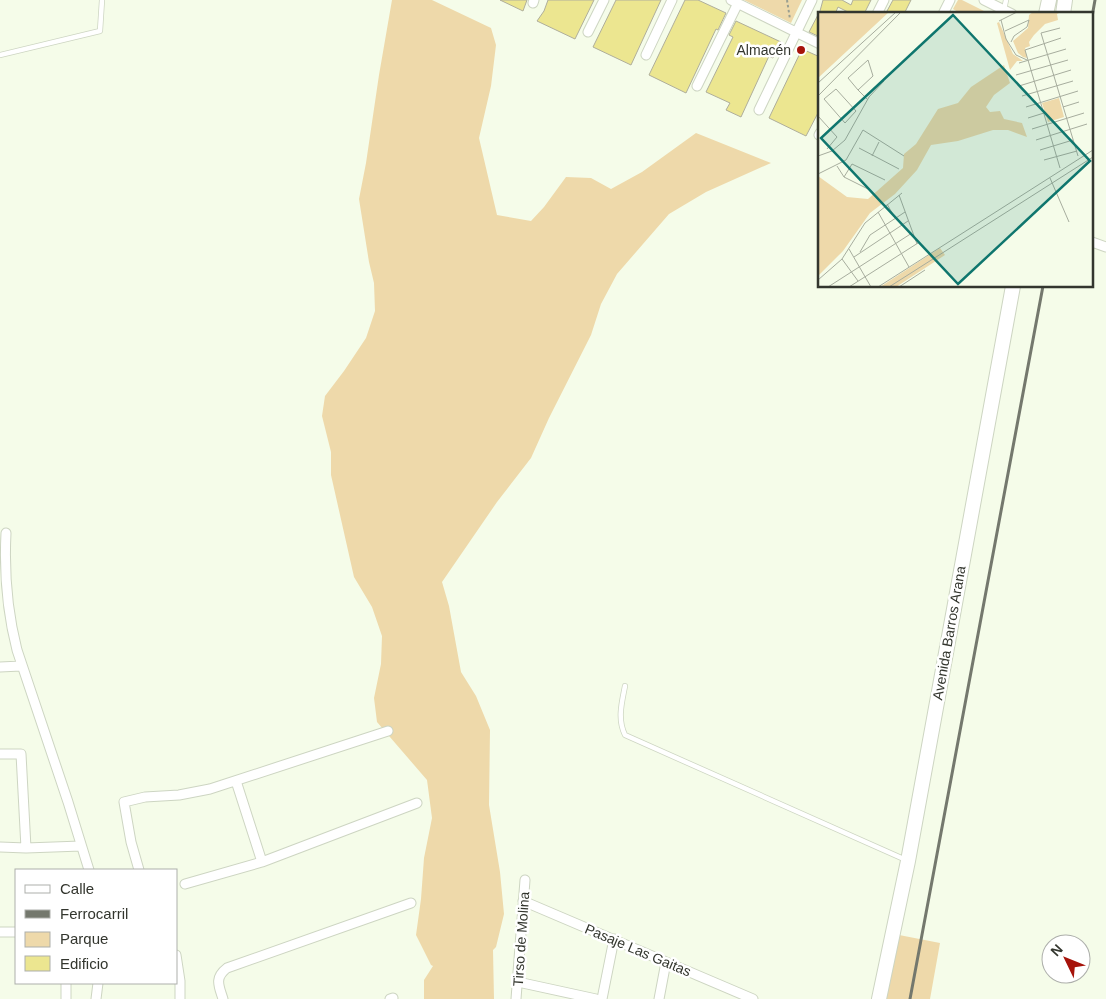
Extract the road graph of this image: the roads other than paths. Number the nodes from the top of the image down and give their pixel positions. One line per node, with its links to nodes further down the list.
1 (102, 0): 16 (lane)
2 (604, 0): 13 (street)
3 (672, 0): 17 (street)
4 (812, 0): 14 (street)
5 (884, 0): 10 (street)
6 (950, 0): 11 (street)
7 (984, 0): 12 (street)
8 (1006, 0): 12 (lane)
9 (734, 2): 14 (street); 18 (street)
10 (878, 12)
11 (944, 12)
12 (1008, 12)
13 (588, 32)
14 (796, 32): 15 (street); 19 (street)
15 (818, 43)
16 (0, 55)
17 (646, 55)
18 (697, 86)
19 (759, 110)
20 (1094, 243): 21 (street)
21 (1106, 248)
22 (1013, 288): 34 (main road, Avenida Barros Arana)
23 (6, 533): 24 (street)
24 (21, 666): 25 (street); 31 (street)
25 (0, 667)
26 (625, 686): 34 (lane)
27 (388, 731): 29 (street)
28 (0, 754): 33 (street)
29 (236, 781): 35 (street); 37 (street)
30 (417, 803): 35 (street)
31 (81, 846): 33 (street); 36 (street)
32 (0, 847): 33 (street)
33 (26, 848)
34 (908, 861): 61 (main road, Avenida Barros Arana)
35 (262, 862): 39 (street)
36 (89, 869)
37 (139, 869)
38 (525, 880): 40 (street, Tirso de Molina)
39 (186, 884)
40 (523, 901): 44 (street, Pasaje Las Gaitas); 47 (street, Tirso de Molina)
41 (411, 903): 54 (street)
42 (0, 932): 43 (street)
43 (15, 932)
44 (614, 939): 45 (street, Pasaje Las Gaitas); 57 (street)
45 (666, 962): 50 (street, Pasaje Las Gaitas); 58 (street)
46 (178, 968): 53 (street)
47 (518, 982): 55 (street, Tirso de Molina); 56 (street)
48 (66, 984): 51 (street)
49 (98, 984): 52 (street)
50 (728, 988): 59 (street); 60 (street, Pasaje Las Gaitas)
51 (66, 999)
52 (96, 999)
53 (180, 999)
54 (223, 999)
55 (516, 999)
56 (596, 999)
57 (602, 999)
58 (659, 999)
59 (725, 999)
60 (754, 999)
61 (878, 999)

